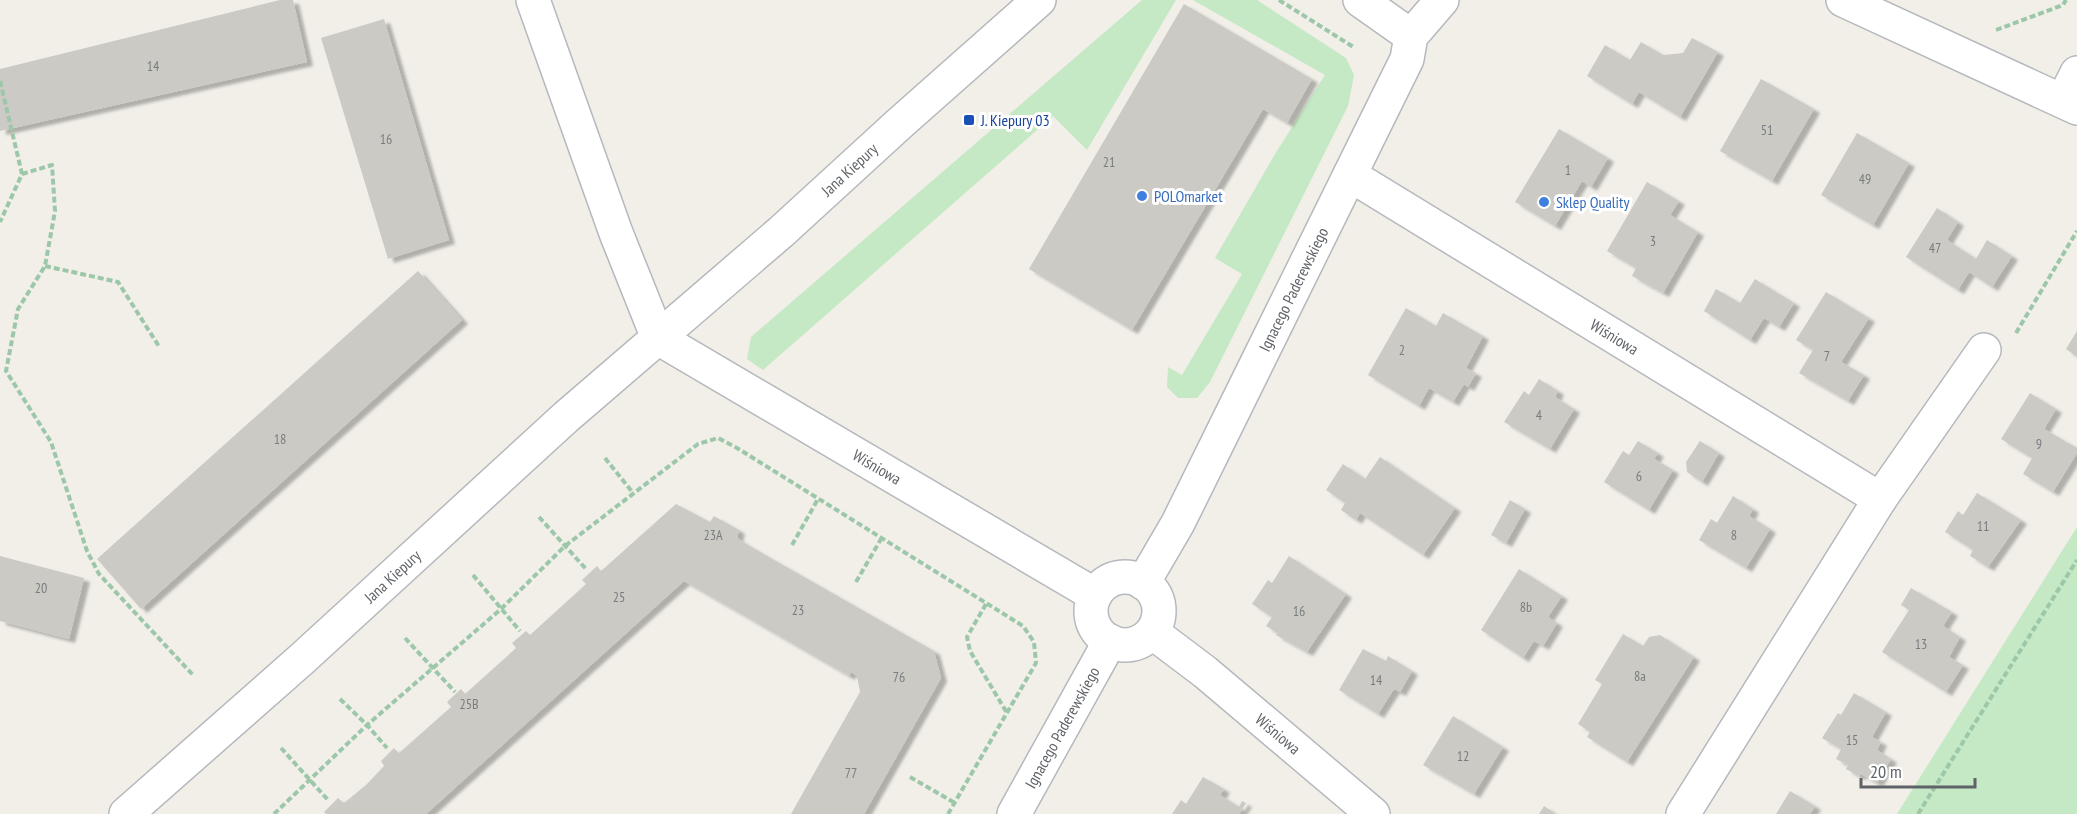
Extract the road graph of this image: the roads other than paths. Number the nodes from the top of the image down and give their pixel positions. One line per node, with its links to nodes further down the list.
1 (533, 0): 9 (street)
2 (1039, 0): 9 (street, Jana Kiepury)
3 (1360, 0): 6 (street)
4 (1442, 0): 6 (street, Ignacego Paderewskiego)
5 (1843, 0): 7 (street)
6 (1411, 36): 8 (street, Ignacego Paderewskiego)
7 (2072, 94)
8 (1350, 175): 11 (street, Wiśniowa); 12 (street, Ignacego Paderewskiego)
9 (658, 338): 13 (street, Wiśniowa); 16 (street, Jana Kiepury)
10 (1984, 350): 11 (street)
11 (1880, 499): 19 (street)
12 (1143, 583): 13 (street); 14 (street)
13 (1095, 595): 15 (street)
14 (1152, 632): 15 (street); 18 (street, Wiśniowa)
15 (1110, 641): 17 (street, Ignacego Paderewskiego)
16 (126, 814)
17 (1014, 814)
18 (1373, 814)
19 (1683, 814)

